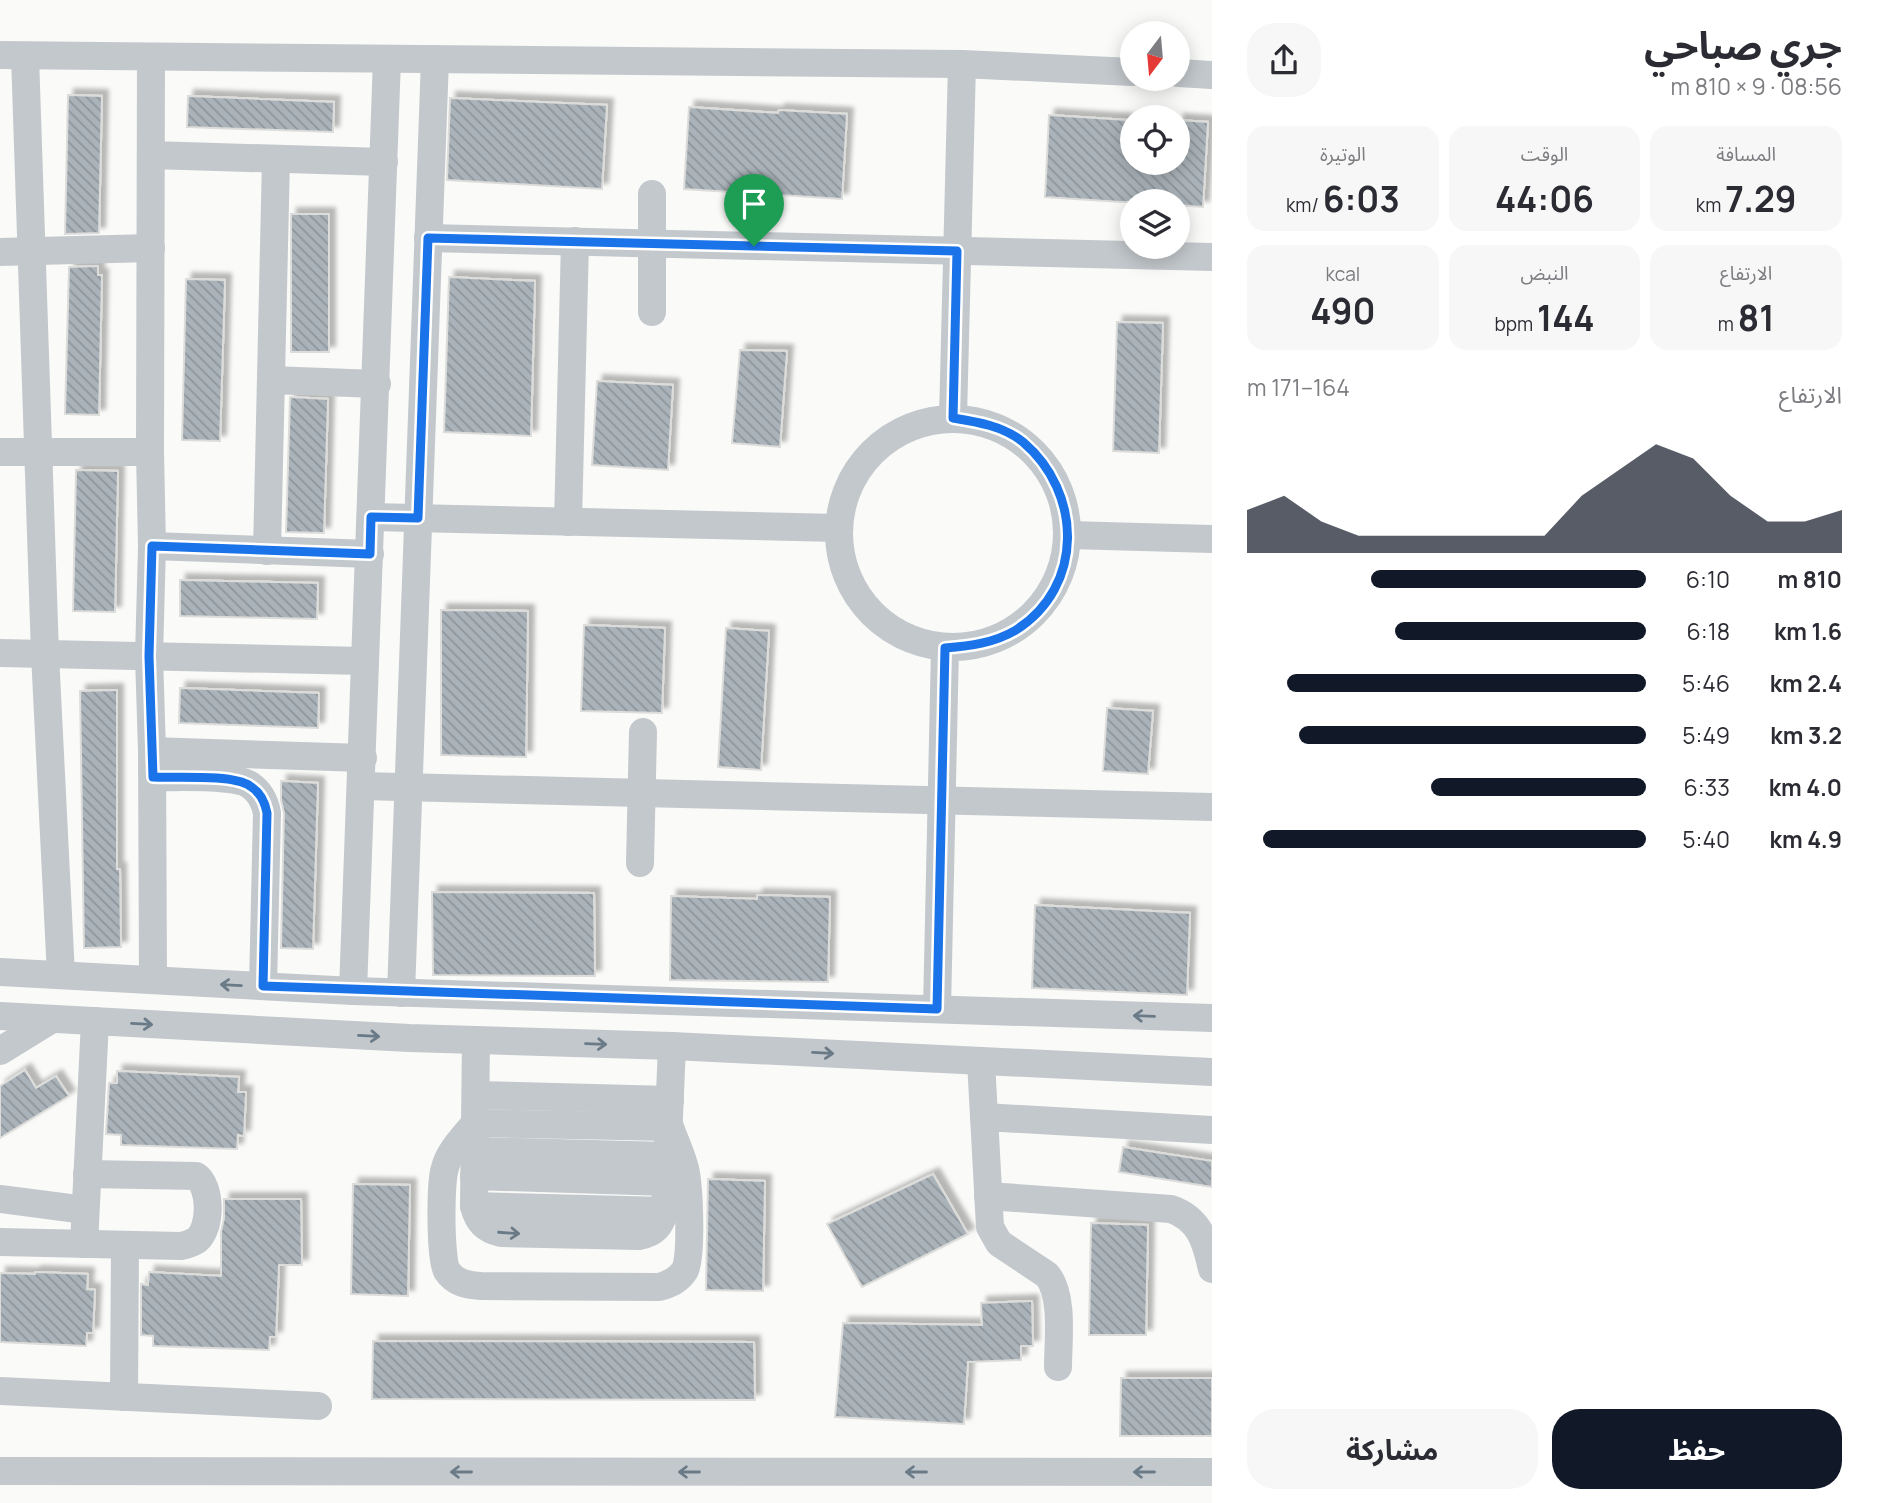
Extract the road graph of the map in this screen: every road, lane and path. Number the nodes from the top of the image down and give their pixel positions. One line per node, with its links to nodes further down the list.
1 (13, 56): 2 (street); 17 (street)
2 (151, 57): 3 (street); 9 (street)
3 (387, 59): 4 (street); 11 (street)
4 (435, 59): 5 (street); 13 (street)
5 (962, 64): 6 (street); 18 (street)
6 (1120, 71)
7 (1190, 74): 8 (street)
8 (1212, 75)
9 (151, 155): 10 (street); 16 (street)
10 (275, 159): 11 (street); 22 (street)
11 (384, 162): 23 (street)
12 (652, 194): 15 (street)
13 (428, 238): 14 (street); 29 (street)
14 (575, 241): 15 (street); 30 (street)
15 (652, 243): 18 (street); 21 (street)
16 (151, 248): 17 (street); 27 (street)
17 (32, 251): 19 (street); 26 (street)
18 (957, 251): 20 (street); 24 (street)
19 (0, 252)
20 (1212, 257)
21 (652, 312)
22 (271, 380): 23 (street); 35 (street)
23 (377, 384): 28 (street)
24 (953, 418): 31 (street); 32 (street)
25 (0, 452): 26 (street)
26 (38, 452): 27 (street); 39 (street)
27 (150, 452): 34 (street)
28 (371, 517): 29 (street); 36 (street)
29 (418, 518): 30 (street); 47 (street)
30 (568, 522): 31 (street)
31 (838, 528): 37 (street)
32 (1069, 535): 33 (street); 37 (street)
33 (1212, 540)
34 (152, 546): 35 (street); 40 (street)
35 (267, 551): 36 (street)
36 (370, 554): 41 (street)
37 (945, 648): 49 (street)
38 (0, 653): 39 (street)
39 (45, 654): 40 (street); 53 (street)
40 (149, 656): 41 (street); 44 (street)
41 (364, 661): 43 (street)
42 (643, 732): 48 (street)
43 (363, 758): 45 (street); 46 (street)
44 (153, 764): 45 (street); 54 (street)
45 (233, 766): 55 (street)
46 (361, 786): 47 (street); 56 (street)
47 (408, 787): 48 (street); 57 (street)
48 (642, 793): 49 (street); 51 (street)
49 (942, 800): 50 (street); 58 (street)
50 (1212, 807)
51 (640, 863)
52 (0, 972): 53 (street)
53 (61, 975): 54 (street)
54 (153, 981): 55 (street, one-way to 54)
55 (263, 986): 56 (street)
56 (353, 991): 57 (street)
57 (401, 993): 58 (street)
58 (937, 1009): 60 (street, one-way to 58)
59 (0, 1017): 61 (street)
60 (1212, 1018)
61 (51, 1019): 62 (street); 65 (street)
62 (94, 1021): 63 (street, one-way to 63); 75 (street)
63 (477, 1040): 64 (street, one-way to 64); 68 (street)
64 (672, 1046): 66 (street, one-way to 66); 69 (street)
65 (0, 1051)
66 (981, 1061): 67 (street); 70 (street)
67 (1212, 1072)
68 (476, 1095): 69 (street); 71 (street)
69 (670, 1114): 71 (street); 71 (street); 74 (street)
70 (984, 1117): 72 (street); 76 (street)
71 (475, 1123): 73 (street)
72 (1212, 1130)
73 (474, 1163): 74 (street); 74 (street)
74 (667, 1169)
75 (87, 1174): 78 (street); 81 (street)
76 (988, 1196): 82 (street); 83 (street)
77 (0, 1199): 78 (street)
78 (86, 1210): 80 (street)
79 (0, 1242): 80 (street)
80 (84, 1244): 81 (street)
81 (125, 1245): 85 (street)
82 (1212, 1269)
83 (1058, 1367)
84 (0, 1391): 85 (street)
85 (124, 1397): 86 (street)
86 (318, 1406)
87 (0, 1471): 88 (street, one-way to 87)
88 (1212, 1472)

